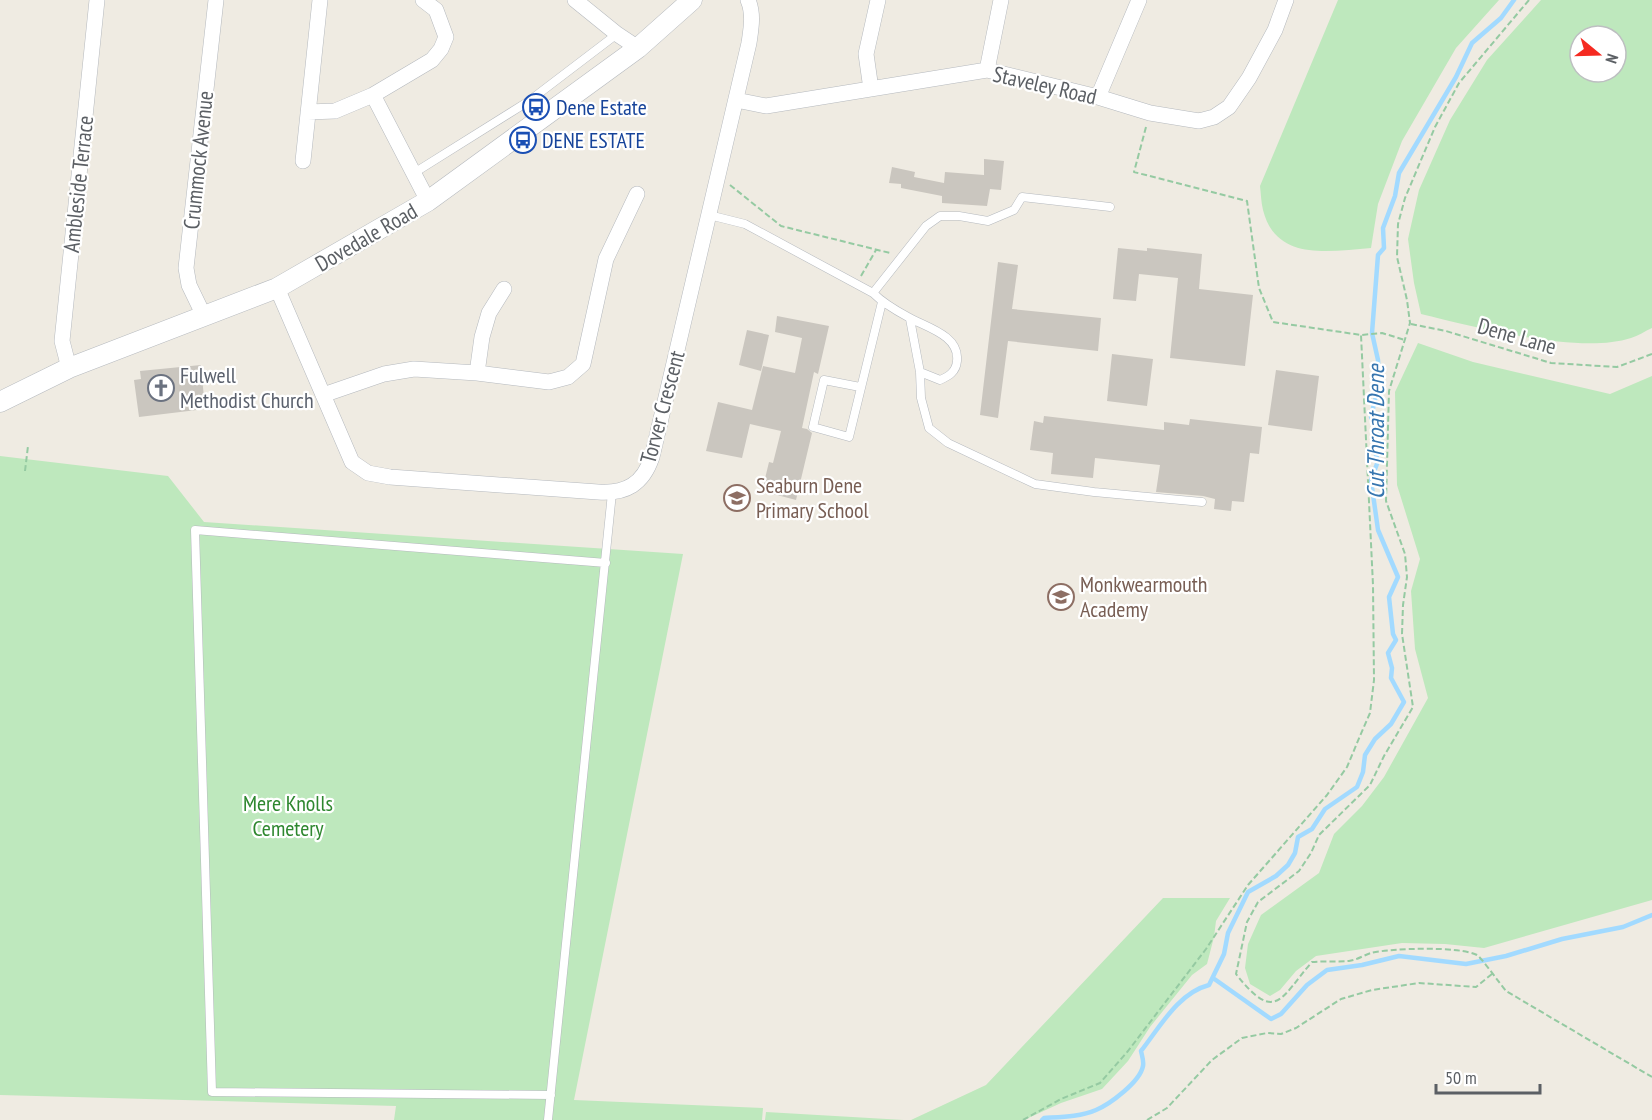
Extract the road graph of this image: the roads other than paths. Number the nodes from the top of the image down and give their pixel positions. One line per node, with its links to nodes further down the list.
1 (97, 0): 32 (street, Ambleside Terrace)
2 (216, 0): 30 (street, Crummock Avenue)
3 (320, 0): 19 (street)
4 (423, 0): 16 (street)
5 (575, 0): 12 (street)
6 (692, 0): 13 (street, Dovedale Road)
7 (748, 0): 18 (street, Torver Crescent)
8 (879, 0): 15 (street)
9 (1001, 0): 14 (street)
10 (1139, 0): 17 (street)
11 (1286, 0): 17 (street, Staveley Road)
12 (617, 34): 13 (street); 21 (lane)
13 (638, 48): 23 (street, Dovedale Road)
14 (987, 70): 15 (street, Staveley Road); 17 (street, Staveley Road)
15 (871, 89): 18 (street, Staveley Road)
16 (373, 95): 19 (street); 21 (street)
17 (1098, 97)
18 (736, 100): 25 (street, Torver Crescent)
19 (308, 112): 20 (street)
20 (303, 160)
21 (414, 173): 23 (street)
22 (637, 194): 34 (street)
23 (428, 201): 26 (street, Dovedale Road)
24 (1110, 207): 28 (lane)
25 (709, 215): 28 (lane); 38 (street, Torver Crescent)
26 (277, 288): 30 (street, Dovedale Road); 36 (street, Torver Crescent)
27 (504, 289): 34 (street)
28 (873, 293): 29 (lane)
29 (882, 302): 31 (lane); 35 (lane)
30 (204, 316): 32 (street, Dovedale Road)
31 (910, 319): 33 (lane); 33 (lane)
32 (69, 368): 37 (street, Dovedale Road)
33 (920, 372): 39 (lane)
34 (477, 373): 36 (street)
35 (860, 387): 35 (lane)
36 (323, 395): 38 (street, Torver Crescent)
37 (0, 402)
38 (612, 493): 40 (lane)
39 (1202, 502)
40 (606, 563): 41 (lane); 41 (lane)
41 (551, 1095): 42 (lane)
42 (548, 1120)

